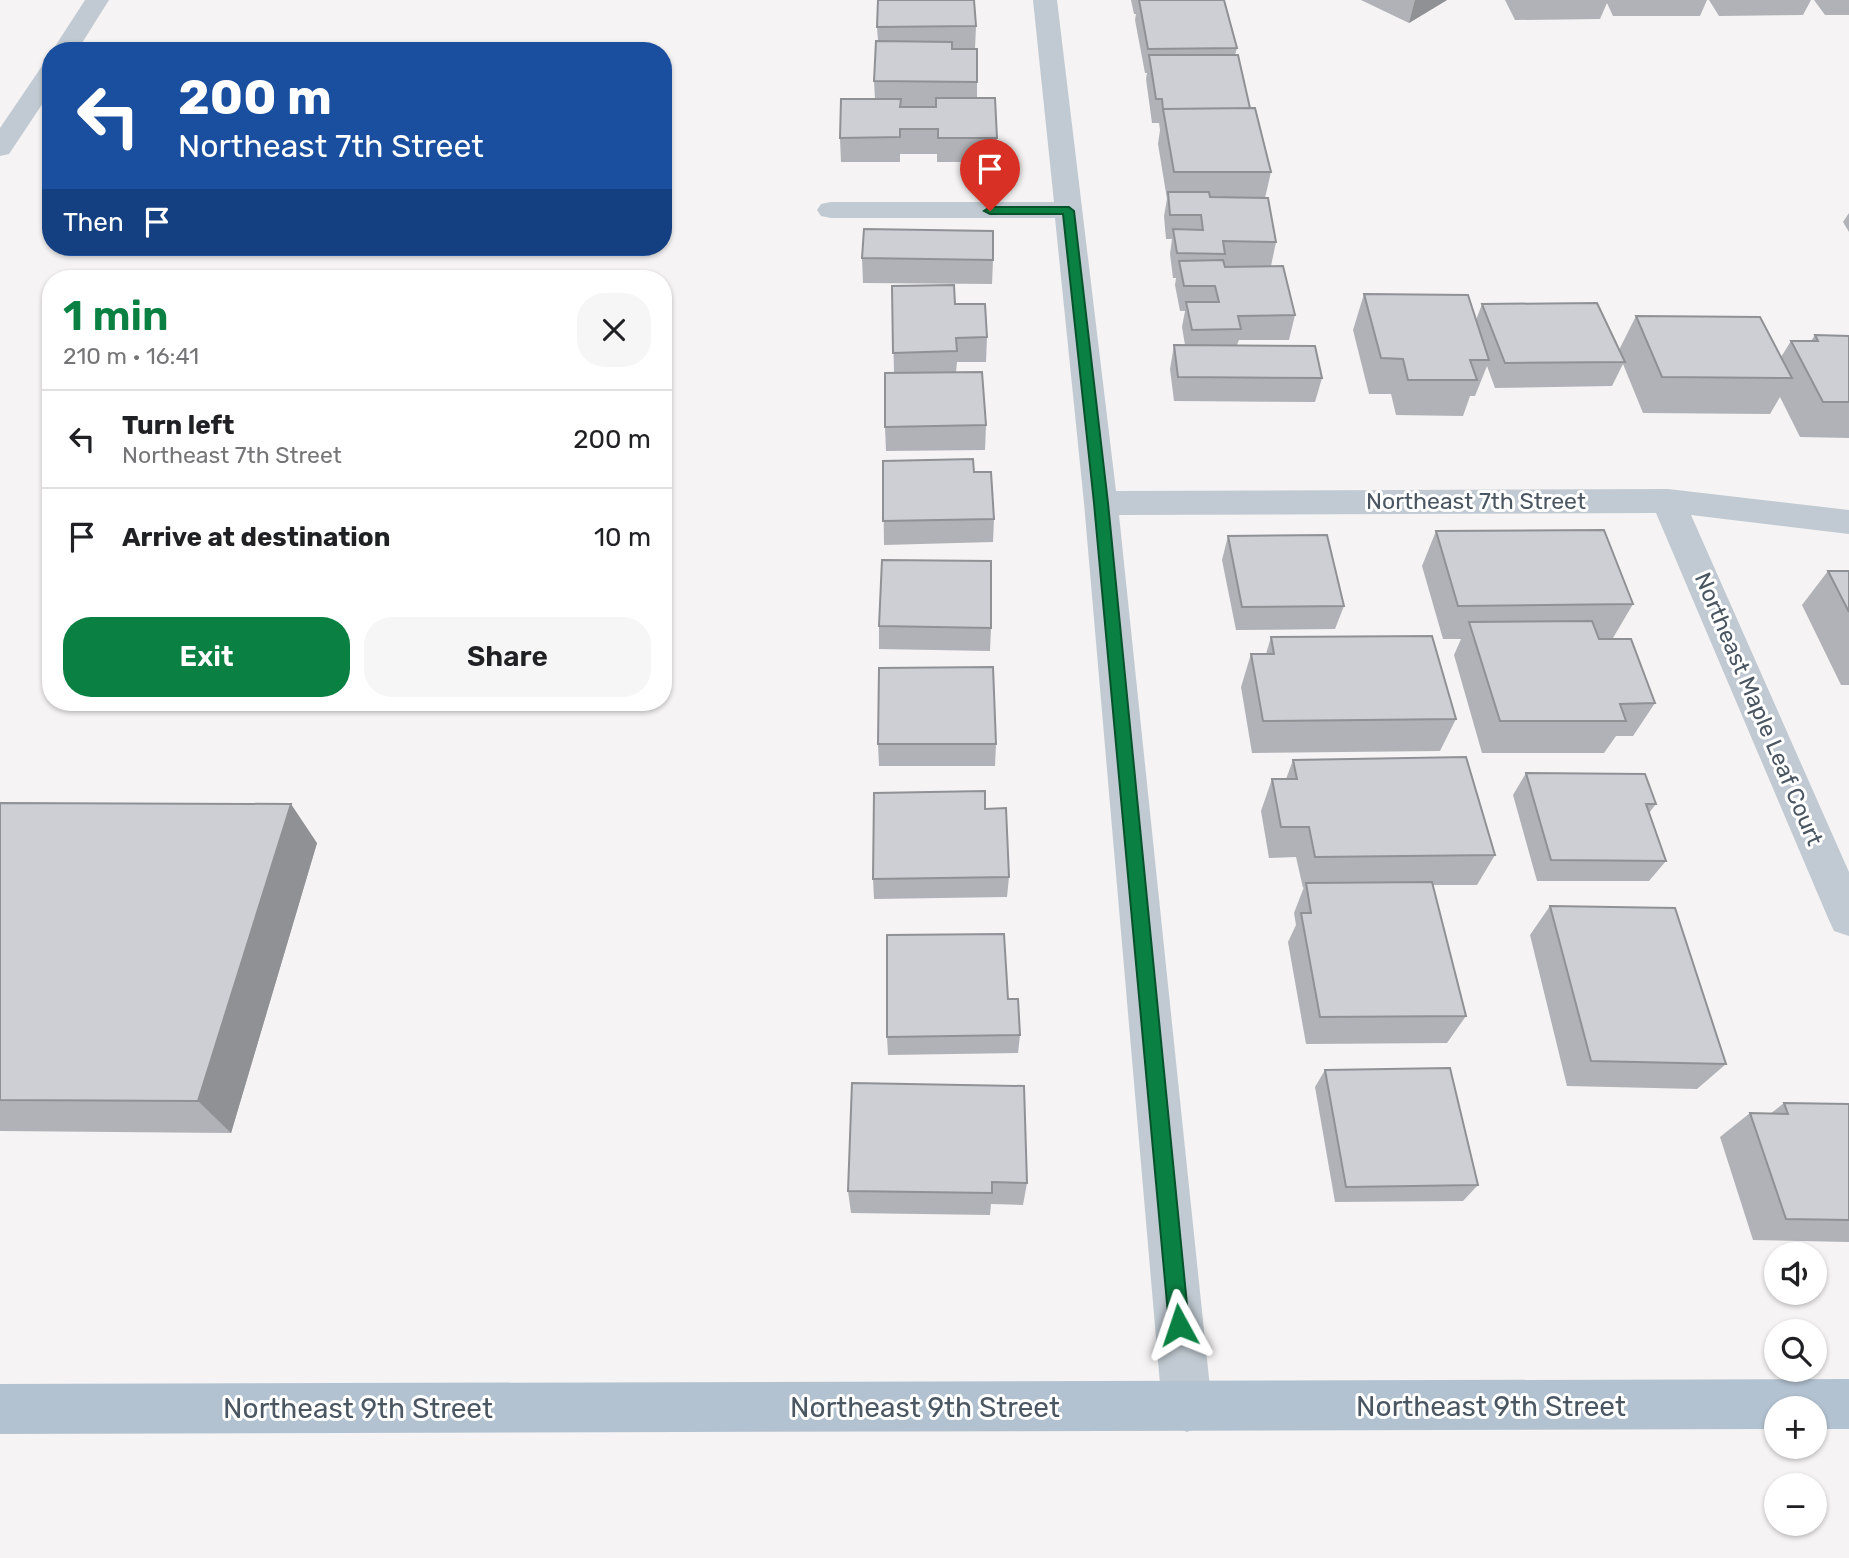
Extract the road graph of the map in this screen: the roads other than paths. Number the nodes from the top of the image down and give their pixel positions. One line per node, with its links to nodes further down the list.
1 (97, 0): 3 (street)
2 (1045, 0): 7 (street)
3 (70, 42)
4 (42, 85): 5 (street)
5 (0, 148)
6 (831, 211): 7 (street)
7 (1069, 211): 9 (street)
8 (1668, 501): 9 (street, Northeast 7th Street); 10 (street, Northeast 7th Street); 11 (street, Northeast Maple Leaf Court)
9 (1101, 503): 13 (street)
10 (1849, 522)
11 (1849, 918)
12 (1849, 1404): 13 (main road, Northeast 9th Street)
13 (1187, 1407): 14 (main road, Northeast 9th Street)
14 (0, 1409)

